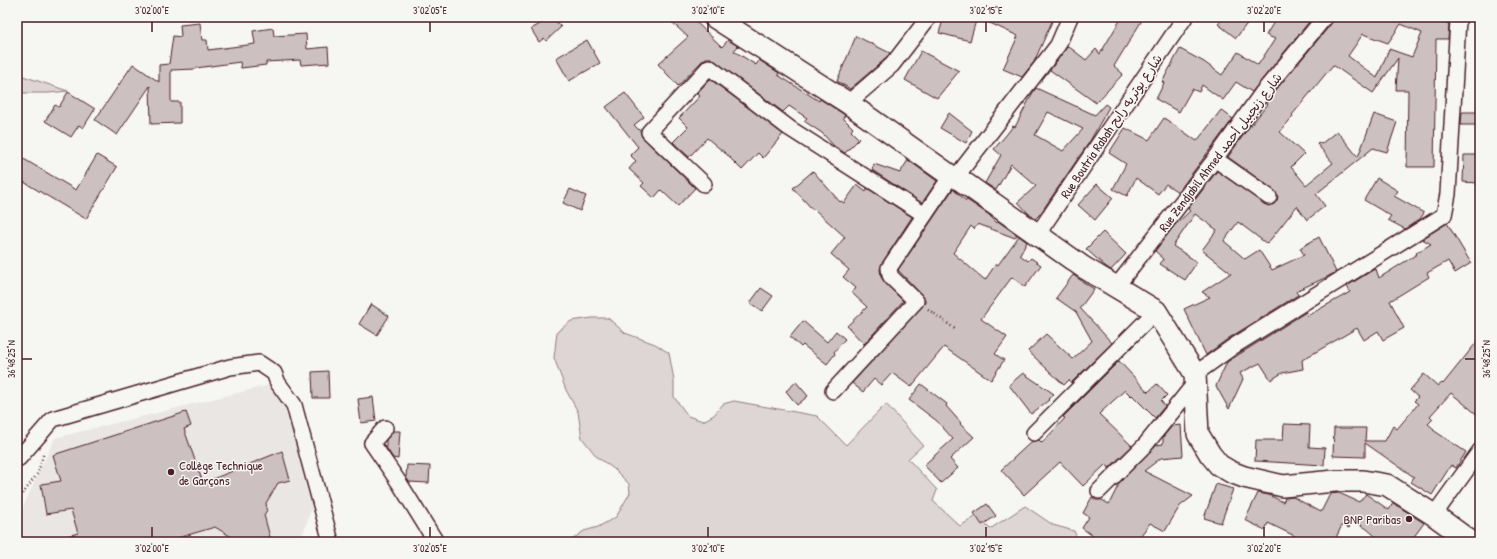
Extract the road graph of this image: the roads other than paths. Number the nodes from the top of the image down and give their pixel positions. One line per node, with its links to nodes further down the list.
1 (714, 17): 7 (main road)
2 (929, 17): 7 (street)
3 (1070, 17): 9 (street)
4 (1185, 17): 13 (street, Rue Boutria Rabah شارع بوتريه رابح)
5 (1325, 17): 8 (street, Rue Zendjabil Ahmed شارع زنجبيل أحمد)
6 (1456, 19): 16 (street)
7 (848, 103): 9 (main road)
8 (1215, 159): 11 (street); 14 (street, Rue Zendjabil Ahmed شارع زنجبيل أحمد)
9 (954, 176): 12 (street); 13 (main road)
10 (704, 184): 12 (street)
11 (1269, 197)
12 (926, 215): 17 (street)
13 (1037, 235): 14 (main road)
14 (1116, 287): 15 (main road)
15 (1156, 311): 16 (main road); 19 (street)
16 (1196, 378): 22 (street); 23 (main road)
17 (833, 391)
18 (385, 428): 25 (street)
19 (1034, 433)
20 (1480, 451): 23 (street)
21 (17, 458): 24 (street)
22 (1099, 491)
23 (1434, 515): 26 (main road)
24 (331, 542)
25 (436, 542)
26 (1471, 542)

